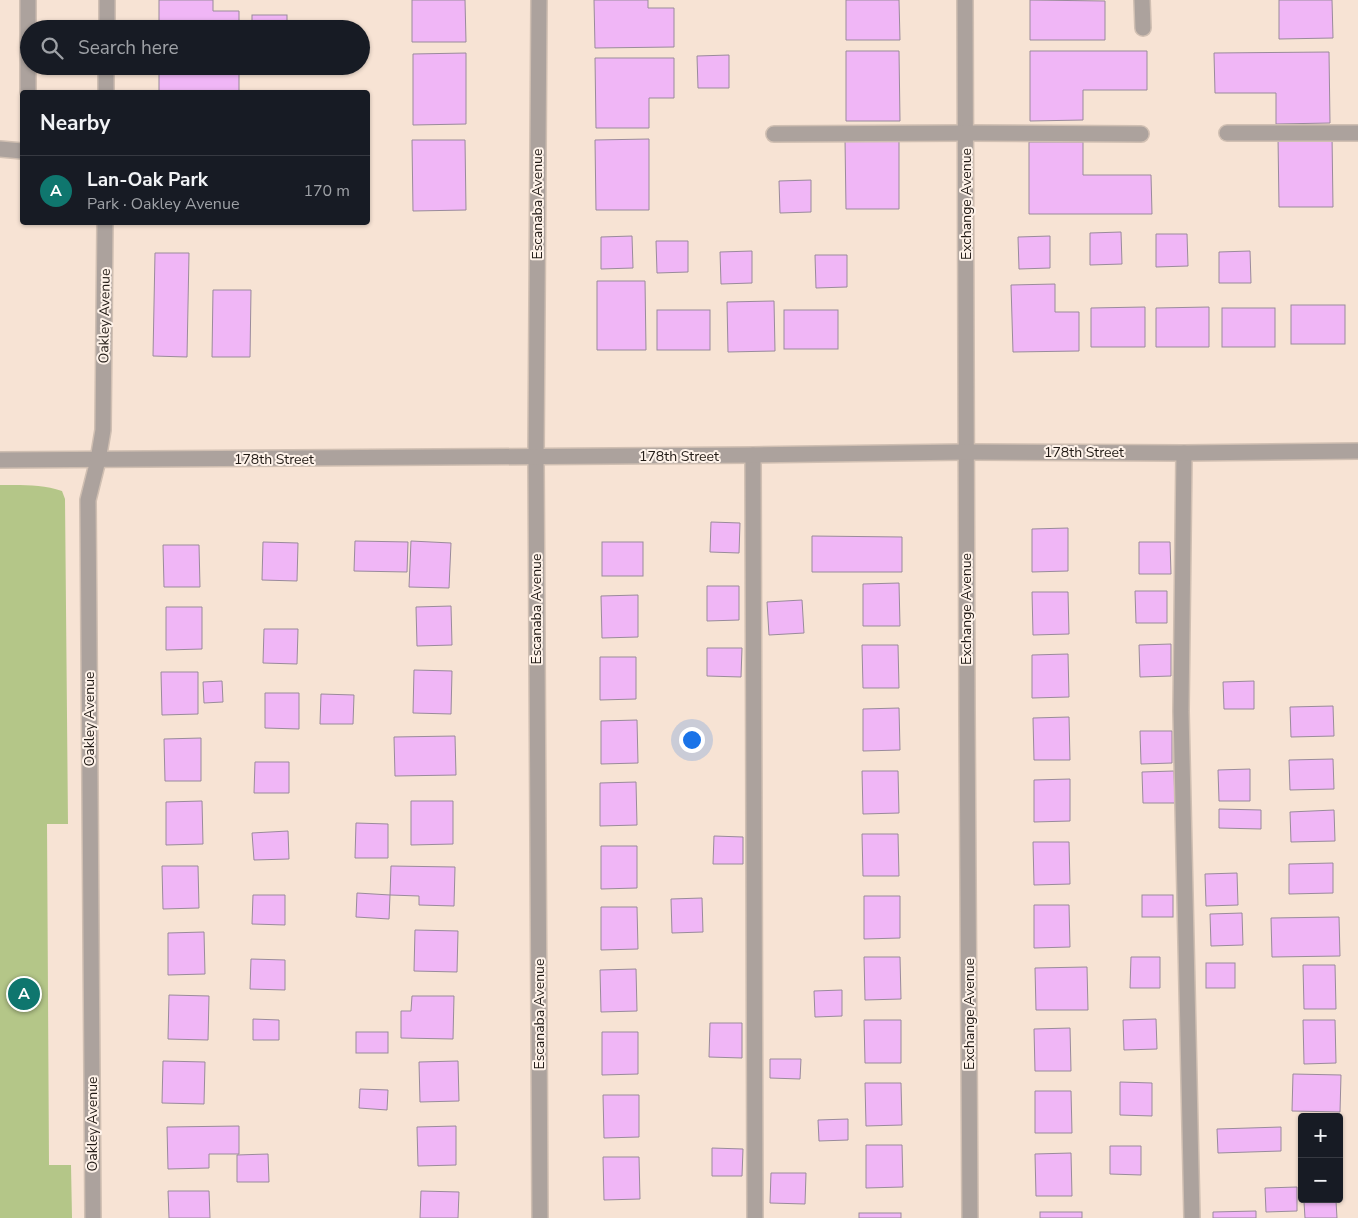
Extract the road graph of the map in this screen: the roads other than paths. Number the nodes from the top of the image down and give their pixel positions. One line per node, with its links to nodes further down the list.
1 (28, 0): 6 (street)
2 (107, 0): 7 (street)
3 (539, 0): 25 (street, Escanaba Avenue)
4 (965, 0): 13 (street, Exchange Avenue)
5 (1142, 0): 8 (street)
6 (28, 20)
7 (107, 20)
8 (1143, 28)
9 (28, 75): 11 (street)
10 (106, 75): 12 (street)
11 (28, 90)
12 (106, 90)
13 (966, 133): 16 (street); 17 (street); 22 (street, Exchange Avenue)
14 (1227, 133): 15 (street)
15 (1358, 133)
16 (774, 134)
17 (1141, 134)
18 (0, 149): 19 (street)
19 (20, 151)
20 (105, 225): 27 (street, Oakley Avenue)
21 (1358, 451): 23 (street, 178th Street)
22 (966, 452): 23 (street, 178th Street); 24 (street, 178th Street); 31 (street, Exchange Avenue)
23 (1184, 452): 32 (street)
24 (753, 455): 25 (street, 178th Street); 30 (street)
25 (536, 457): 27 (street, 178th Street); 29 (street, Escanaba Avenue)
26 (0, 460): 27 (street, 178th Street)
27 (98, 460): 28 (street, Oakley Avenue)
28 (93, 1218)
29 (540, 1218)
30 (755, 1218)
31 (970, 1218)
32 (1192, 1218)

